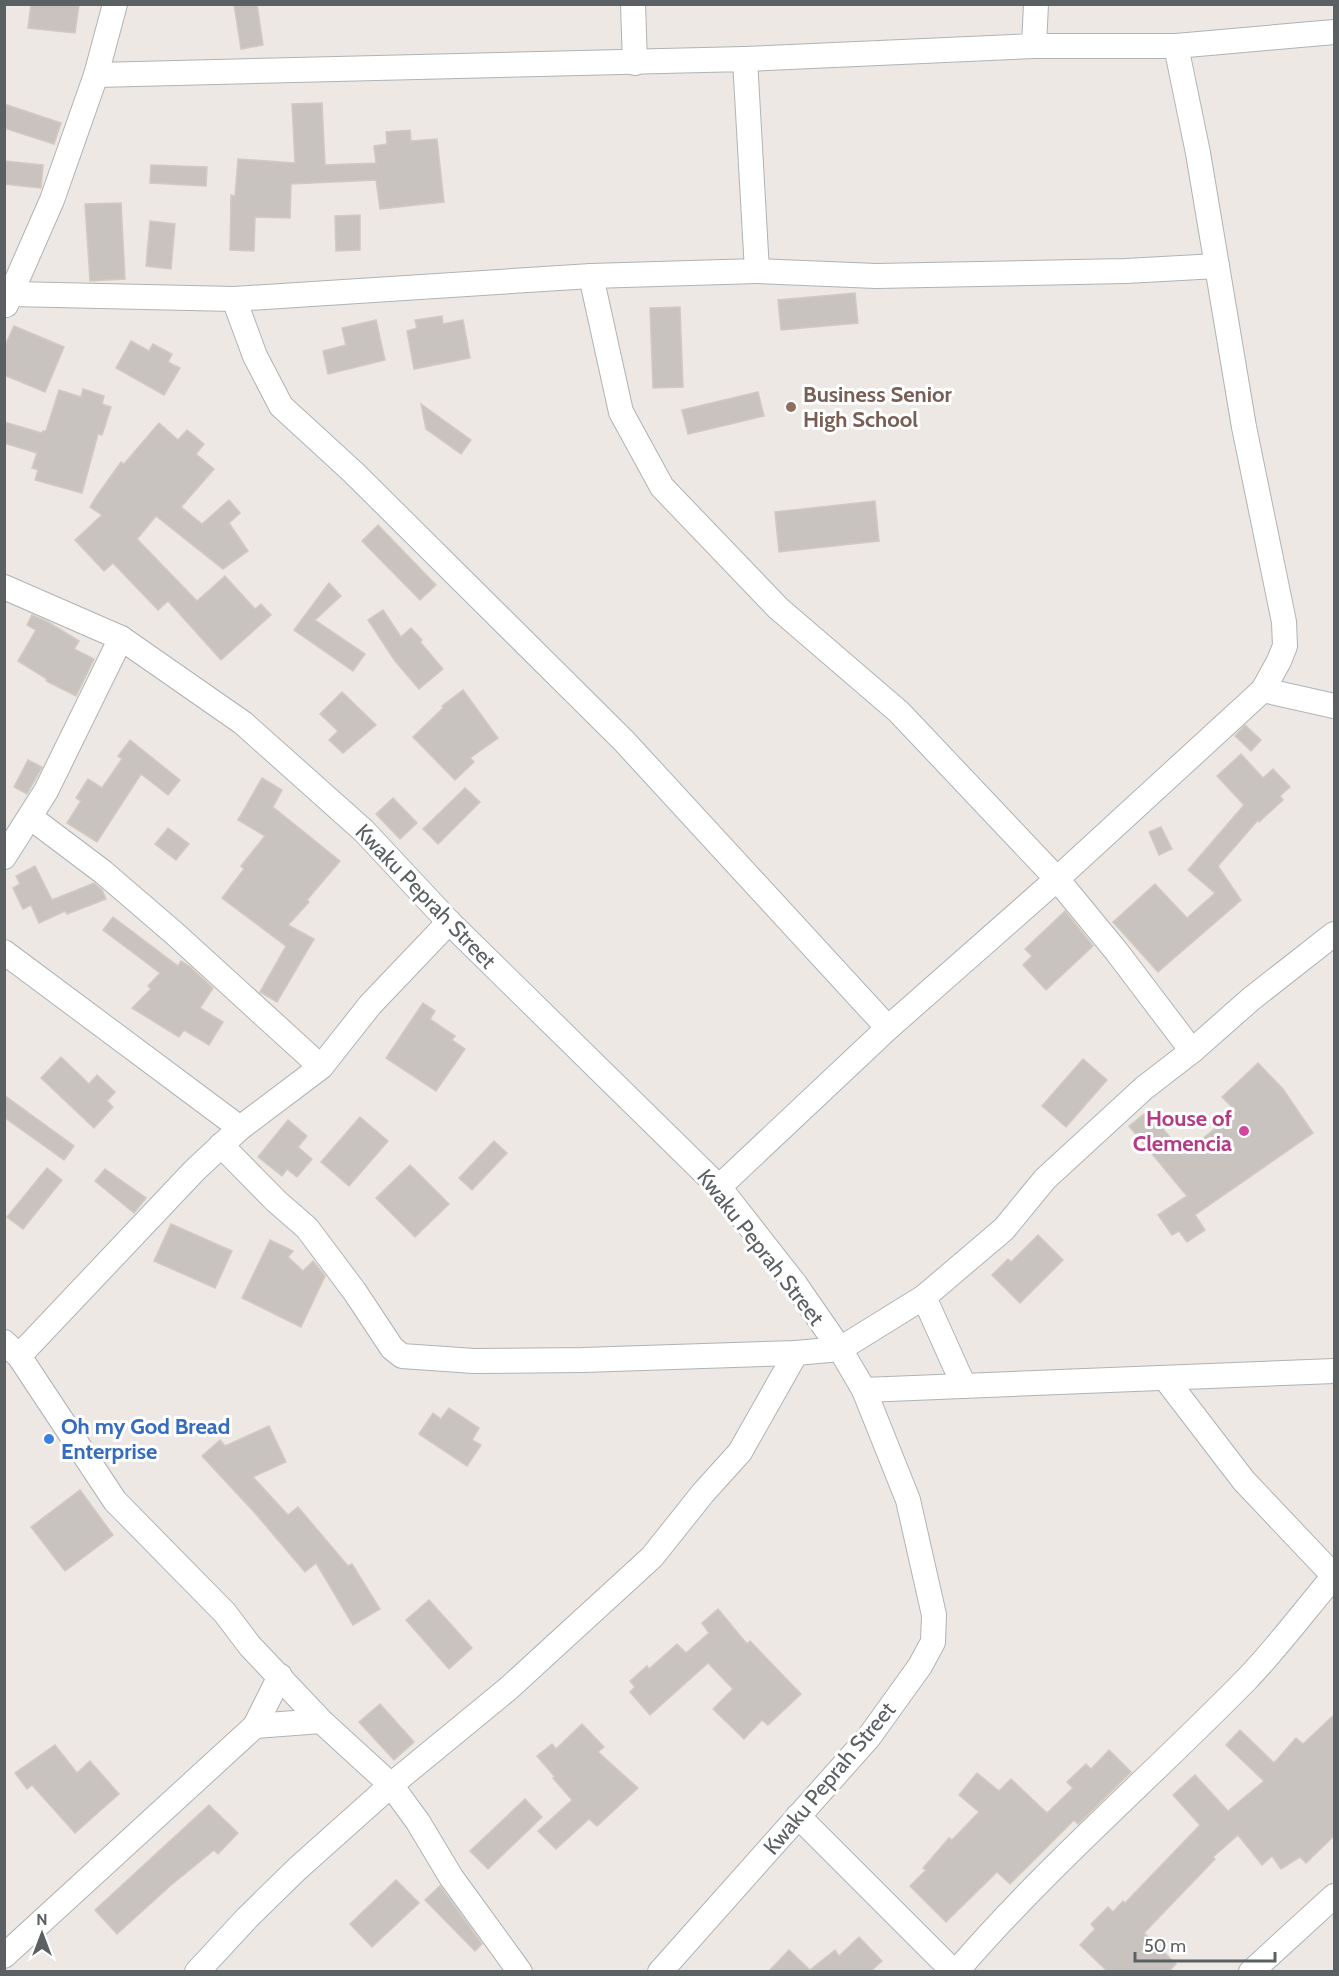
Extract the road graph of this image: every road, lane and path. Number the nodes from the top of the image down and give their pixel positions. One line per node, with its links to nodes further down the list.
1 (115, 4): 9 (street)
2 (633, 4): 8 (street)
3 (1036, 4): 5 (street)
4 (1335, 32): 6 (street)
5 (1034, 46): 6 (street); 7 (street)
6 (1176, 46): 10 (street)
7 (744, 59): 8 (street); 11 (street)
8 (634, 63): 9 (street)
9 (96, 75): 13 (street)
10 (1217, 266): 11 (street); 17 (street)
11 (757, 271): 12 (street)
12 (591, 276): 14 (street); 21 (street)
13 (7, 297): 14 (street)
14 (234, 299): 25 (street)
15 (4, 587): 16 (street, Kwaku Peprah Street)
16 (121, 638): 19 (street); 22 (street, Kwaku Peprah Street)
17 (1263, 690): 18 (street); 21 (street)
18 (1335, 706)
19 (30, 817): 20 (street); 27 (street)
20 (4, 857)
21 (1057, 879): 25 (street); 26 (street)
22 (449, 922): 27 (street); 30 (street, Kwaku Peprah Street)
23 (1335, 934): 26 (street)
24 (4, 952): 28 (street)
25 (888, 1028): 30 (street)
26 (1191, 1051): 31 (street)
27 (321, 1067): 28 (street)
28 (240, 1128): 29 (street)
29 (221, 1145): 32 (street); 34 (street)
30 (719, 1187): 33 (street, Kwaku Peprah Street)
31 (924, 1297): 33 (street); 37 (street)
32 (12, 1349): 40 (street)
33 (840, 1349): 34 (street); 38 (street, Kwaku Peprah Street)
34 (796, 1353): 43 (street)
35 (1335, 1371): 36 (street)
36 (1165, 1378): 37 (street); 39 (street)
37 (964, 1386): 38 (street)
38 (864, 1390): 44 (street, Kwaku Peprah Street)
39 (1334, 1576): 50 (street)
40 (280, 1676): 41 (street); 42 (street)
41 (321, 1720): 42 (street); 43 (street)
42 (255, 1726): 46 (street)
43 (391, 1785): 47 (street); 48 (street)
44 (798, 1816): 49 (street, Kwaku Peprah Street); 50 (street)
45 (1335, 1896): 51 (street)
46 (4, 1956)
47 (197, 1971)
48 (520, 1971)
49 (660, 1971)
50 (955, 1971)
51 (1251, 1971)

